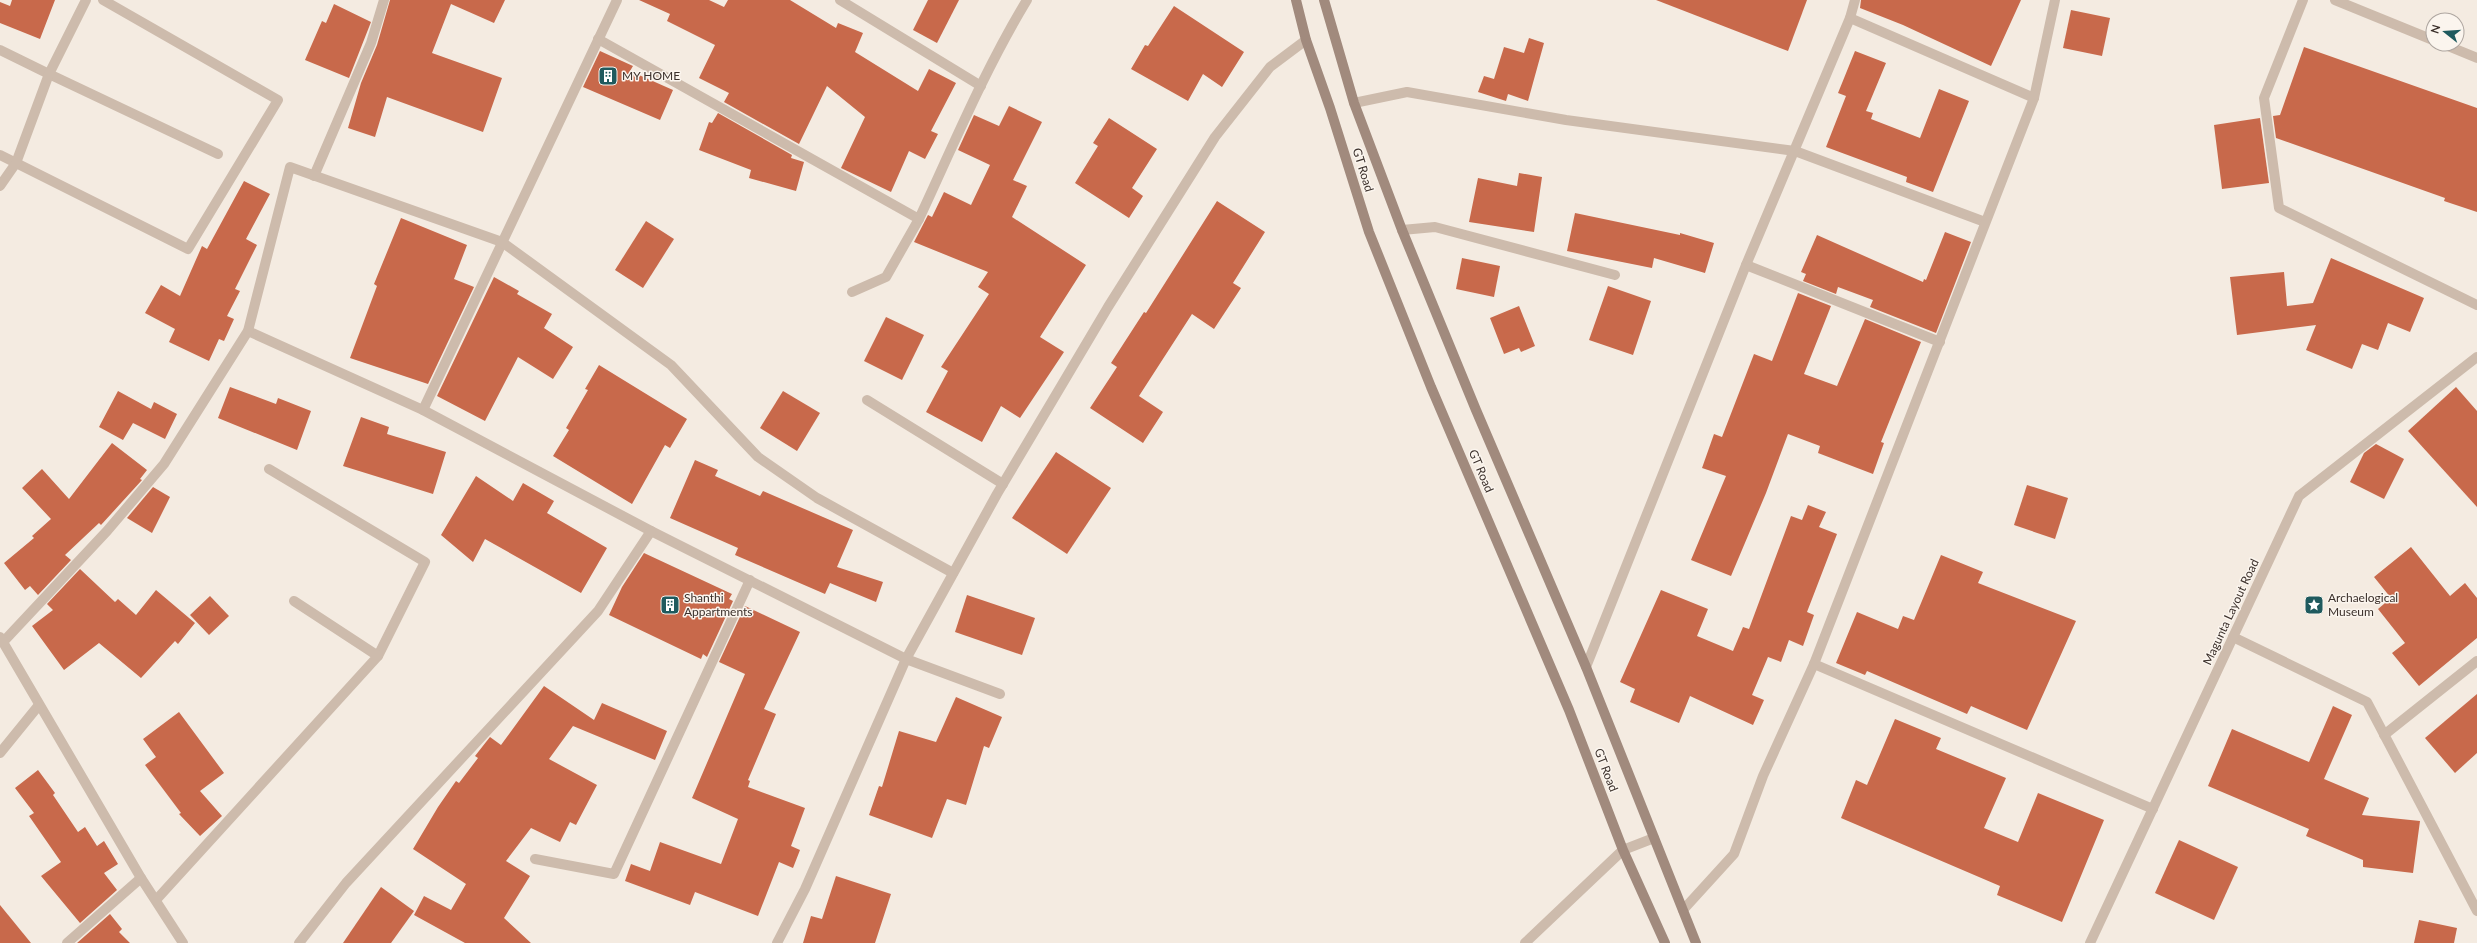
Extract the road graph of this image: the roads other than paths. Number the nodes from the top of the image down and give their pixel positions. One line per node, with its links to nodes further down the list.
1 (86, 0): 21 (street)
2 (103, 0): 28 (street)
3 (384, 0): 29 (street)
4 (617, 0): 16 (street)
5 (840, 0): 13 (street)
6 (1027, 0): 22 (street)
7 (1296, 0): 17 (main road, GT Road)
8 (1324, 0): 24 (main road)
9 (1855, 0): 14 (street)
10 (2055, 0): 23 (street)
11 (2303, 0): 38 (street)
12 (2335, 0): 15 (street)
13 (852, 3): 22 (street)
14 (1850, 18): 23 (street); 25 (street)
15 (2425, 37)
16 (598, 39): 31 (street); 34 (street)
17 (1306, 40): 45 (street); 63 (main road, GT Road)
18 (0, 50): 21 (street)
19 (2462, 52): 20 (street)
20 (2477, 58)
21 (50, 74): 26 (street); 28 (street)
22 (981, 86): 31 (street)
23 (2034, 98): 32 (street)
24 (1354, 103): 25 (street); 33 (main road)
25 (1795, 151): 32 (street); 35 (street)
26 (218, 154)
27 (0, 155): 28 (street)
28 (16, 163): 30 (street)
29 (314, 176): 34 (street); 39 (street)
30 (0, 186)
31 (919, 219): 37 (street)
32 (1985, 222): 40 (street)
33 (1402, 230): 36 (street); 56 (main road)
34 (502, 242): 43 (street); 47 (street)
35 (1746, 265): 40 (street); 56 (street)
36 (1616, 275)
37 (852, 292)
38 (2477, 305)
39 (248, 331): 43 (street); 51 (street)
40 (1940, 342): 55 (street)
41 (2477, 357): 50 (street, Magunta Layout Road)
42 (867, 400): 45 (street)
43 (423, 410): 46 (street)
44 (269, 468): 52 (street)
45 (1003, 484): 47 (street)
46 (651, 531): 48 (street); 71 (street)
47 (953, 573): 53 (street)
48 (750, 580): 53 (street); 64 (street)
49 (294, 601): 52 (street)
50 (2233, 637): 59 (street); 61 (street, Magunta Layout Road)
51 (2, 640): 58 (street)
52 (378, 656): 66 (street)
53 (906, 659): 57 (street); 72 (street)
54 (2477, 661): 59 (street)
55 (1814, 664): 61 (street); 67 (street)
56 (1586, 667): 62 (main road)
57 (1000, 694)
58 (39, 705): 60 (street); 65 (street)
59 (2384, 735): 68 (street)
60 (0, 753)
61 (2153, 809): 76 (street, Magunta Layout Road)
62 (1654, 838): 63 (street); 67 (main road)
63 (1623, 850): 73 (street); 74 (main road, GT Road)
64 (535, 859)
65 (141, 878): 66 (street); 69 (street)
66 (156, 900): 70 (street)
67 (1683, 910): 75 (main road)
68 (2477, 910)
69 (67, 943)
70 (183, 943)
71 (300, 943)
72 (777, 943)
73 (1525, 943)
74 (1665, 943)
75 (1696, 943)
76 (2090, 943)

